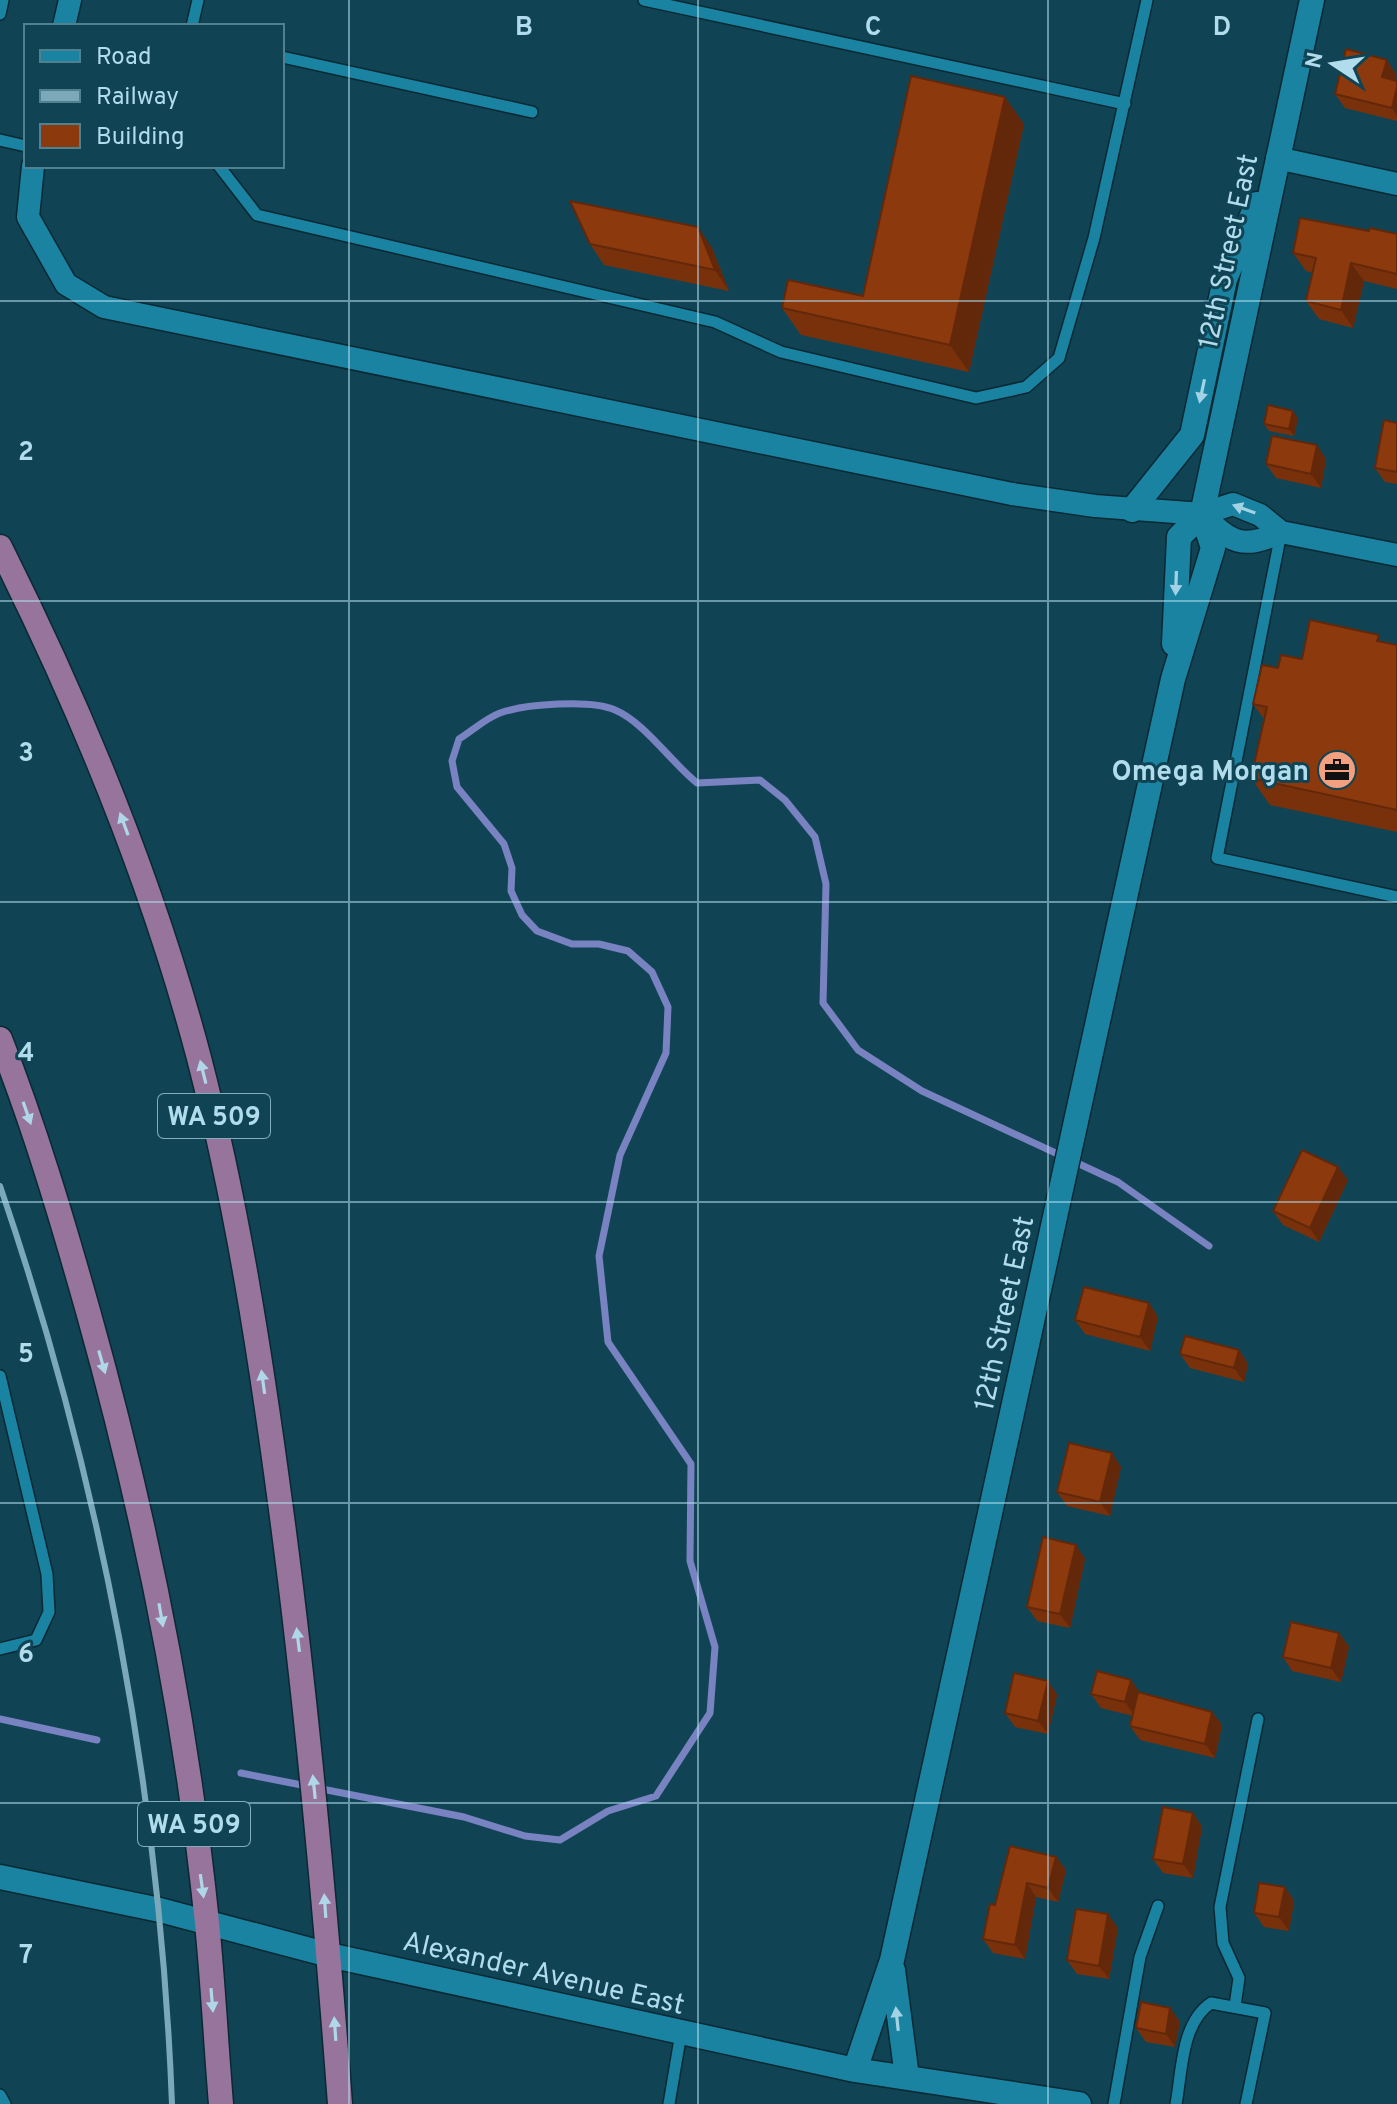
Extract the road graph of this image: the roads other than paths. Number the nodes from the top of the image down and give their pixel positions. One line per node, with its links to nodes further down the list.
1 (3, 0): 7 (lane)
2 (70, 0): 8 (street)
3 (198, 0): 9 (lane)
4 (644, 0): 11 (lane)
5 (1147, 0): 11 (lane)
6 (1312, 0): 15 (street, 12th Street East)
7 (0, 14)
8 (64, 24)
9 (192, 24)
10 (284, 57): 12 (lane)
11 (1125, 104): 17 (lane)
12 (532, 112)
13 (0, 140): 14 (lane)
14 (24, 146)
15 (1277, 158): 18 (street); 19 (street, one-way to 19); 20 (street, 12th Street East)
16 (33, 168): 19 (street)
17 (221, 168)
18 (1397, 184)
19 (1132, 510): 20 (street)
20 (1202, 514): 21 (street, one-way to 20); 21 (street); 33 (street, 12th Street East)
21 (1281, 532): 23 (street); 24 (lane)
22 (0, 547): 32 (highway, WA 509, one-way to 22)
23 (1397, 555)
24 (1397, 897)
25 (0, 1039): 31 (highway, WA 509, one-way to 31)
26 (0, 1376): 27 (lane)
27 (0, 1649)
28 (1258, 1719): 34 (lane)
29 (0, 1877): 31 (street, Alexander Avenue East)
30 (1158, 1906): 44 (lane)
31 (207, 1923): 32 (street, Alexander Avenue East); 40 (highway, WA 509, one-way to 40)
32 (329, 1955): 35 (street, Alexander Avenue East); 41 (highway, WA 509, one-way to 32)
33 (892, 1960): 36 (street, 12th Street East); 37 (street, 12th Street East, one-way to 33)
34 (1235, 2006): 45 (lane); 46 (lane)
35 (681, 2033): 36 (street, Alexander Avenue East); 42 (lane)
36 (855, 2070): 37 (street, Alexander Avenue East)
37 (907, 2077): 43 (street, Alexander Avenue East)
38 (0, 2095): 39 (lane)
39 (5, 2104)
40 (221, 2104)
41 (340, 2104)
42 (669, 2104)
43 (1079, 2104)
44 (1114, 2104)
45 (1176, 2104)
46 (1246, 2104)

